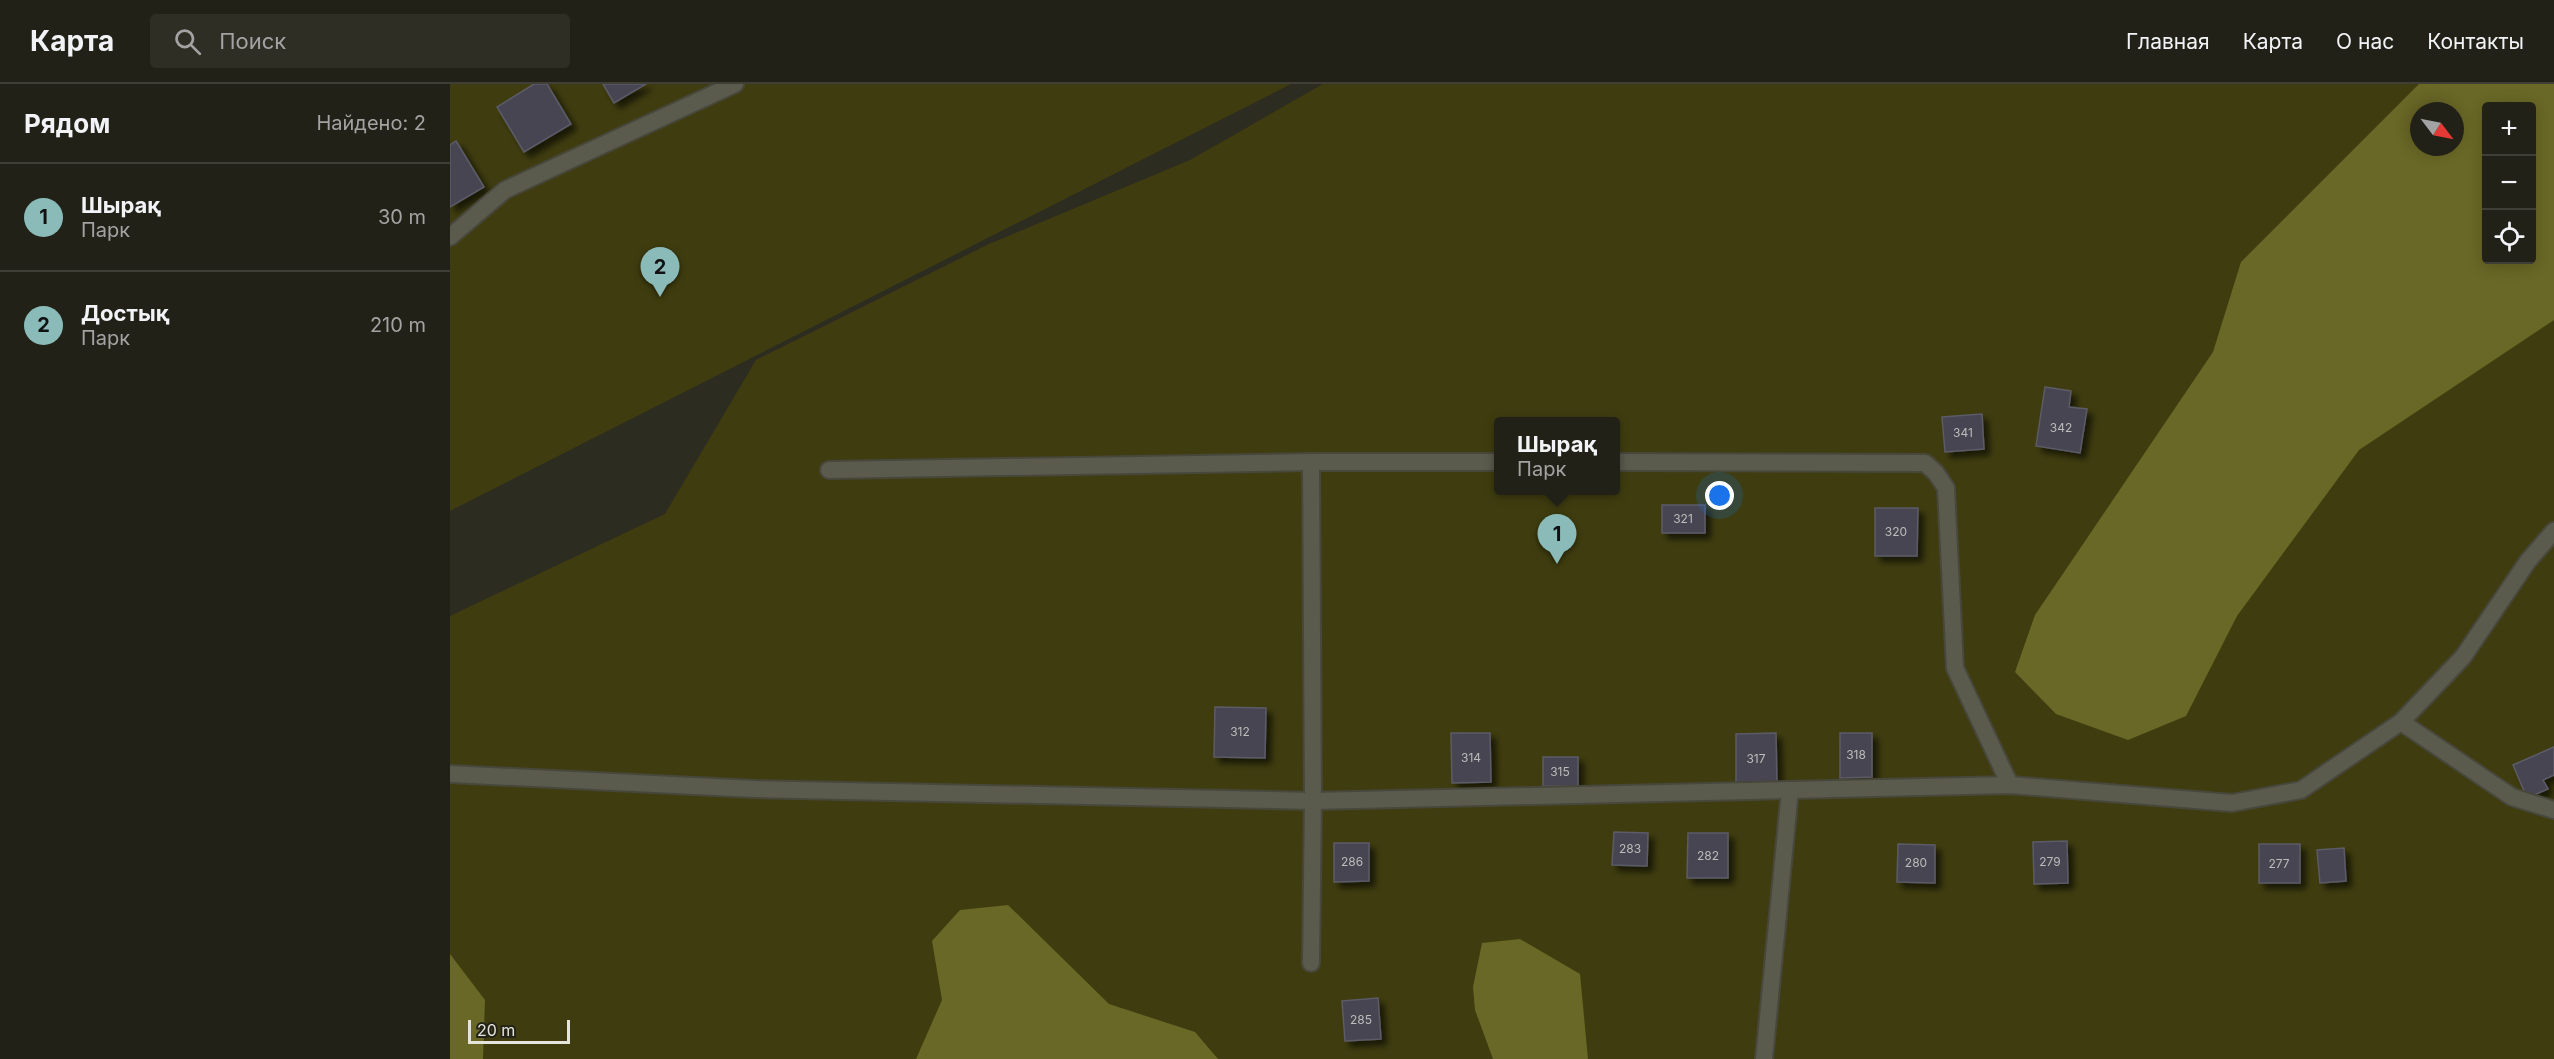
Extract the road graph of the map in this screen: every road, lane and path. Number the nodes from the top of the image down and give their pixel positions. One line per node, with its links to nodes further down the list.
1 (735, 84): 2 (street)
2 (450, 237)
3 (1311, 462): 4 (street); 6 (street); 12 (street)
4 (1494, 462)
5 (1620, 462): 10 (street)
6 (829, 470)
7 (2554, 531): 8 (street)
8 (2401, 723): 10 (street); 13 (street)
9 (450, 774): 12 (street)
10 (2010, 785): 11 (street)
11 (1790, 790): 12 (street); 15 (street)
12 (1314, 801): 14 (street)
13 (2554, 810)
14 (1311, 963)
15 (1764, 1059)

